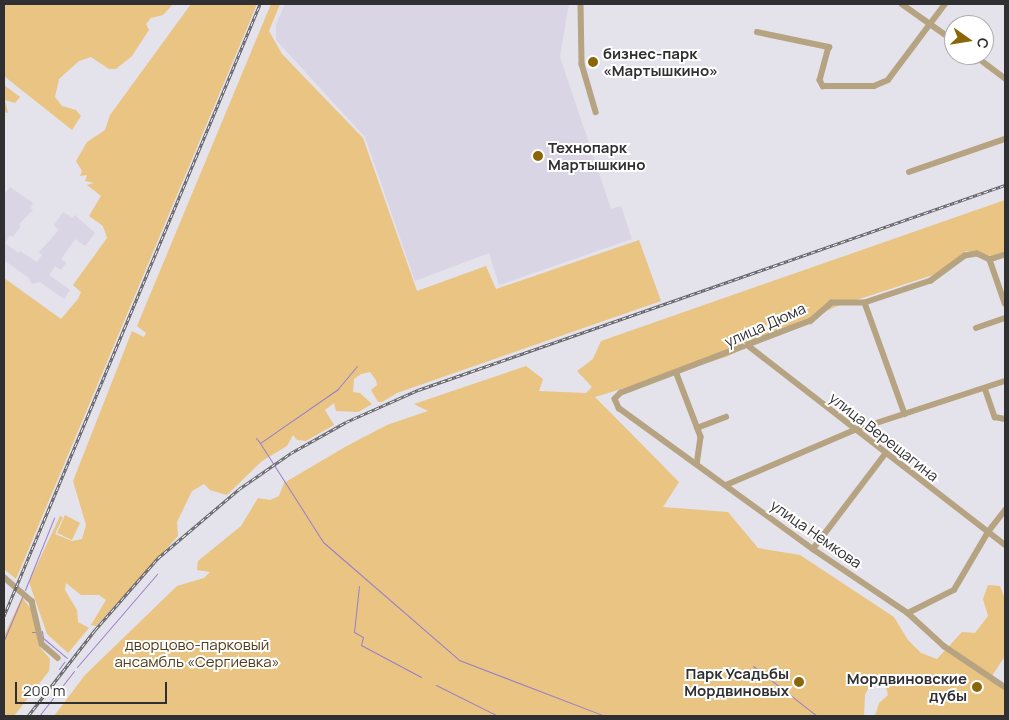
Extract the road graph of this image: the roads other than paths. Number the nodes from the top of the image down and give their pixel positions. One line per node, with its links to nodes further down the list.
1 (581, 4): 9 (street)
2 (902, 4): 4 (street)
3 (945, 4): 4 (street)
4 (930, 23): 5 (street); 6 (street)
5 (757, 32)
6 (944, 34)
7 (987, 65): 8 (street)
8 (1005, 78)
9 (596, 112)
10 (1005, 139): 11 (street)
11 (909, 172)
12 (1005, 254): 13 (street)
13 (990, 260): 14 (street, улица Дюма); 15 (street)
14 (865, 303): 18 (street, улица Дюма); 23 (street)
15 (1005, 303)
16 (1005, 318): 17 (street)
17 (976, 328)
18 (750, 347): 19 (street, улица Дюма); 27 (street, улица Верещагина)
19 (677, 374): 22 (street, улица Дюма); 26 (street)
20 (1005, 381): 21 (street)
21 (985, 388): 23 (street); 25 (street)
22 (615, 399): 29 (street, улица Немкова)
23 (905, 414): 27 (street)
24 (726, 417): 26 (street)
25 (1005, 419)
26 (697, 428): 29 (street)
27 (855, 430): 28 (street, улица Верещагина); 30 (street)
28 (885, 454): 32 (street, улица Верещагина); 34 (street)
29 (696, 464): 30 (street, улица Немкова)
30 (726, 485): 34 (street, улица Немкова)
31 (1005, 510): 32 (street)
32 (988, 532): 33 (street, улица Верещагина); 36 (street)
33 (1005, 545)
34 (813, 549): 36 (street, улица Немкова)
35 (4, 577): 37 (street)
36 (908, 613): 38 (street, улица Немкова)
37 (58, 658)
38 (1005, 687)

